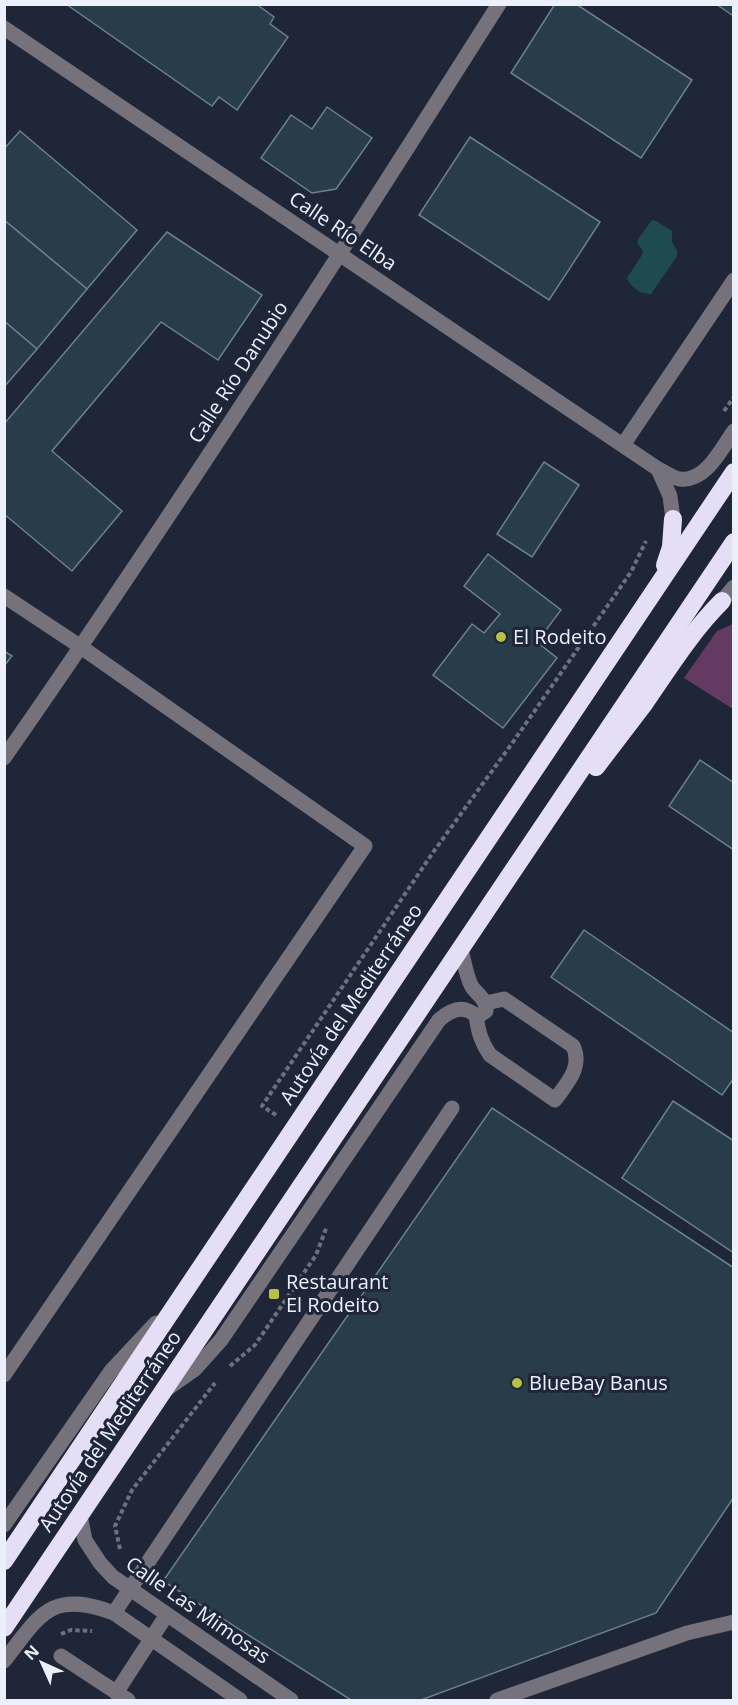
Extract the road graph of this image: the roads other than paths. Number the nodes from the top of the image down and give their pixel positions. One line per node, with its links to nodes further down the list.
1 (499, 4): 3 (street, Calle Río Danubio)
2 (4, 28): 3 (street, Calle Río Elba)
3 (340, 254): 6 (street, Calle Río Elba); 14 (street, Calle Río Danubio)
4 (734, 280): 6 (street)
5 (734, 431): 7 (street, Calle Río Elba)
6 (623, 445): 7 (street, Calle Río Elba)
7 (658, 469): 9 (street)
8 (734, 472): 11 (highway, Autovía del Mediterráneo)
9 (673, 519): 11 (highway)
10 (734, 542): 16 (highway, Autovía del Mediterráneo)
11 (661, 581): 21 (highway, Autovía del Mediterráneo)
12 (730, 595): 16 (highway)
13 (4, 596): 14 (street)
14 (81, 647): 15 (street, Calle Río Danubio); 22 (street)
15 (4, 758)
16 (536, 836): 17 (highway, Autovía del Mediterráneo)
17 (460, 949): 18 (street); 23 (highway, Autovía del Mediterráneo)
18 (486, 1003): 19 (street); 19 (street)
19 (476, 1015): 23 (street)
20 (452, 1108): 27 (street)
21 (185, 1293): 25 (street); 26 (highway, Autovía del Mediterráneo)
22 (4, 1375)
23 (165, 1390): 24 (highway, Autovía del Mediterráneo)
24 (80, 1516): 27 (street, Calle Las Mimosas); 31 (highway, Autovía del Mediterráneo)
25 (4, 1525)
26 (4, 1561)
27 (130, 1590): 28 (street); 29 (street, Calle Las Mimosas)
28 (114, 1613): 32 (street); 34 (street)
29 (166, 1616): 32 (street); 36 (street, Calle Las Mimosas)
30 (734, 1623): 38 (street)
31 (4, 1628)
32 (150, 1638): 35 (street); 37 (street)
33 (61, 1656): 35 (street)
34 (4, 1661)
35 (122, 1697)
36 (287, 1700)
37 (240, 1701)
38 (497, 1701)

